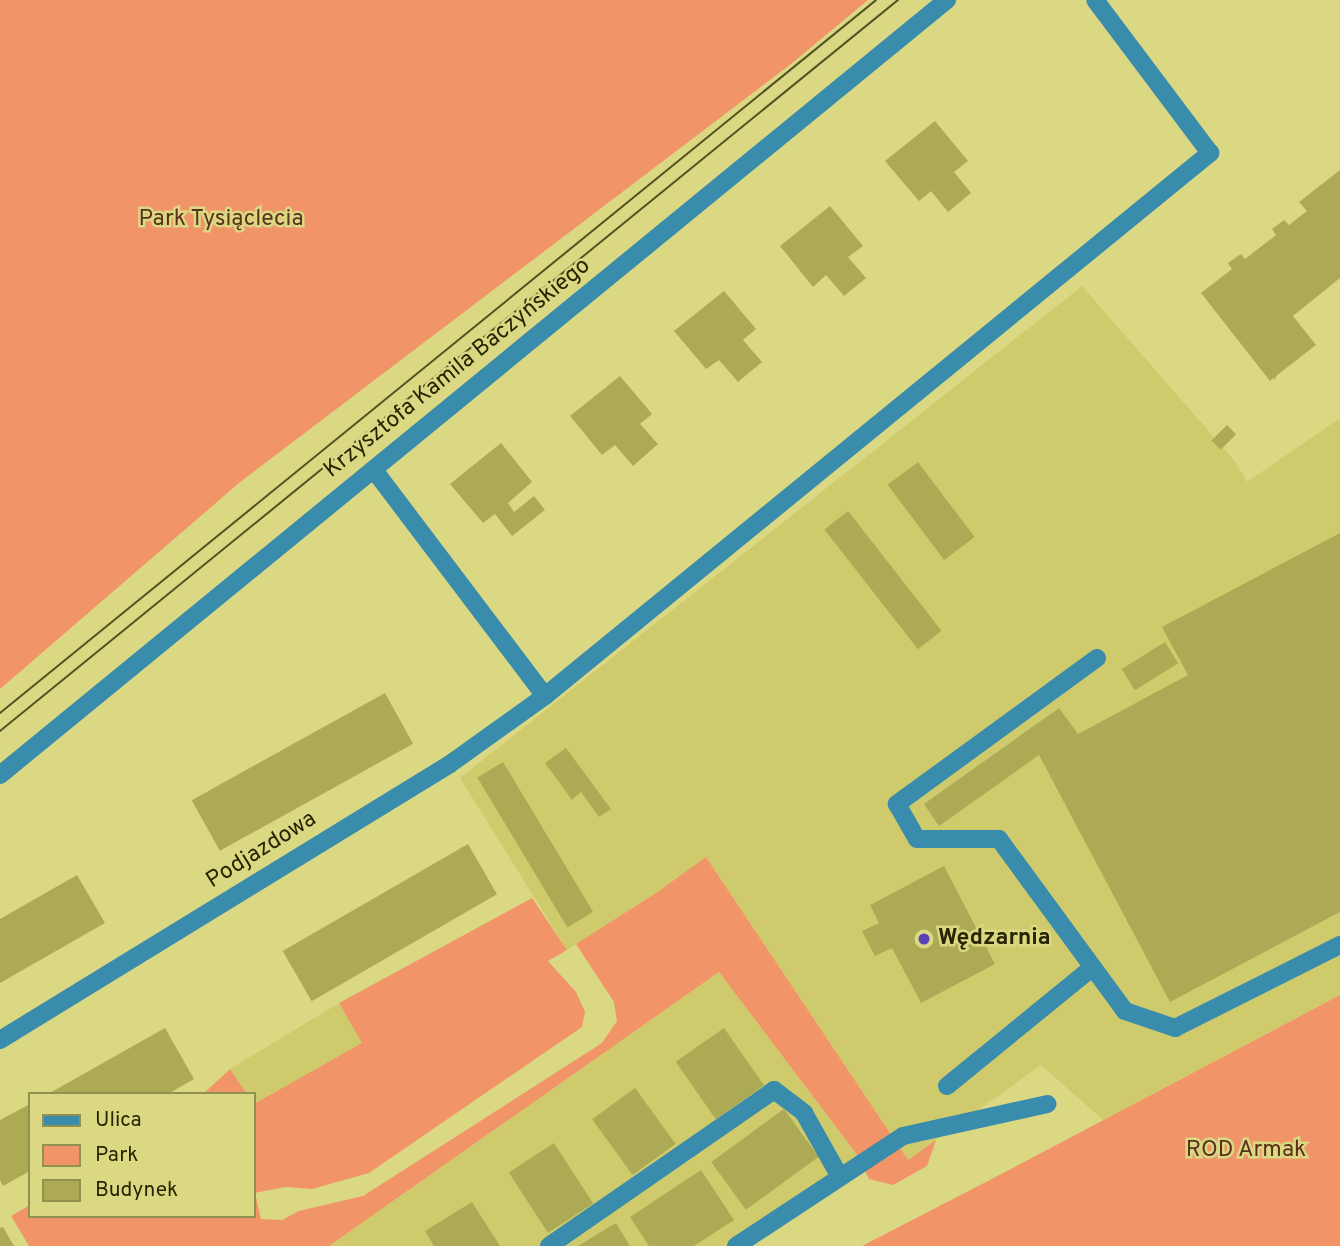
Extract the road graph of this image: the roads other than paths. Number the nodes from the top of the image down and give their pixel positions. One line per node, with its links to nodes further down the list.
1 (947, 0): 3 (street, Krzysztofa Kamila Baczyńskiego)
2 (1095, 0): 5 (street, Podjazdowa)
3 (374, 470): 5 (street); 6 (street, Krzysztofa Kamila Baczyńskiego)
4 (1097, 658): 8 (street)
5 (545, 696): 9 (street, Podjazdowa)
6 (0, 775)
7 (1340, 945): 8 (street)
8 (1093, 967): 10 (street)
9 (0, 1040)
10 (947, 1086)
11 (1048, 1104): 12 (street)
12 (841, 1177): 13 (street); 14 (street)
13 (548, 1246)
14 (736, 1246)

